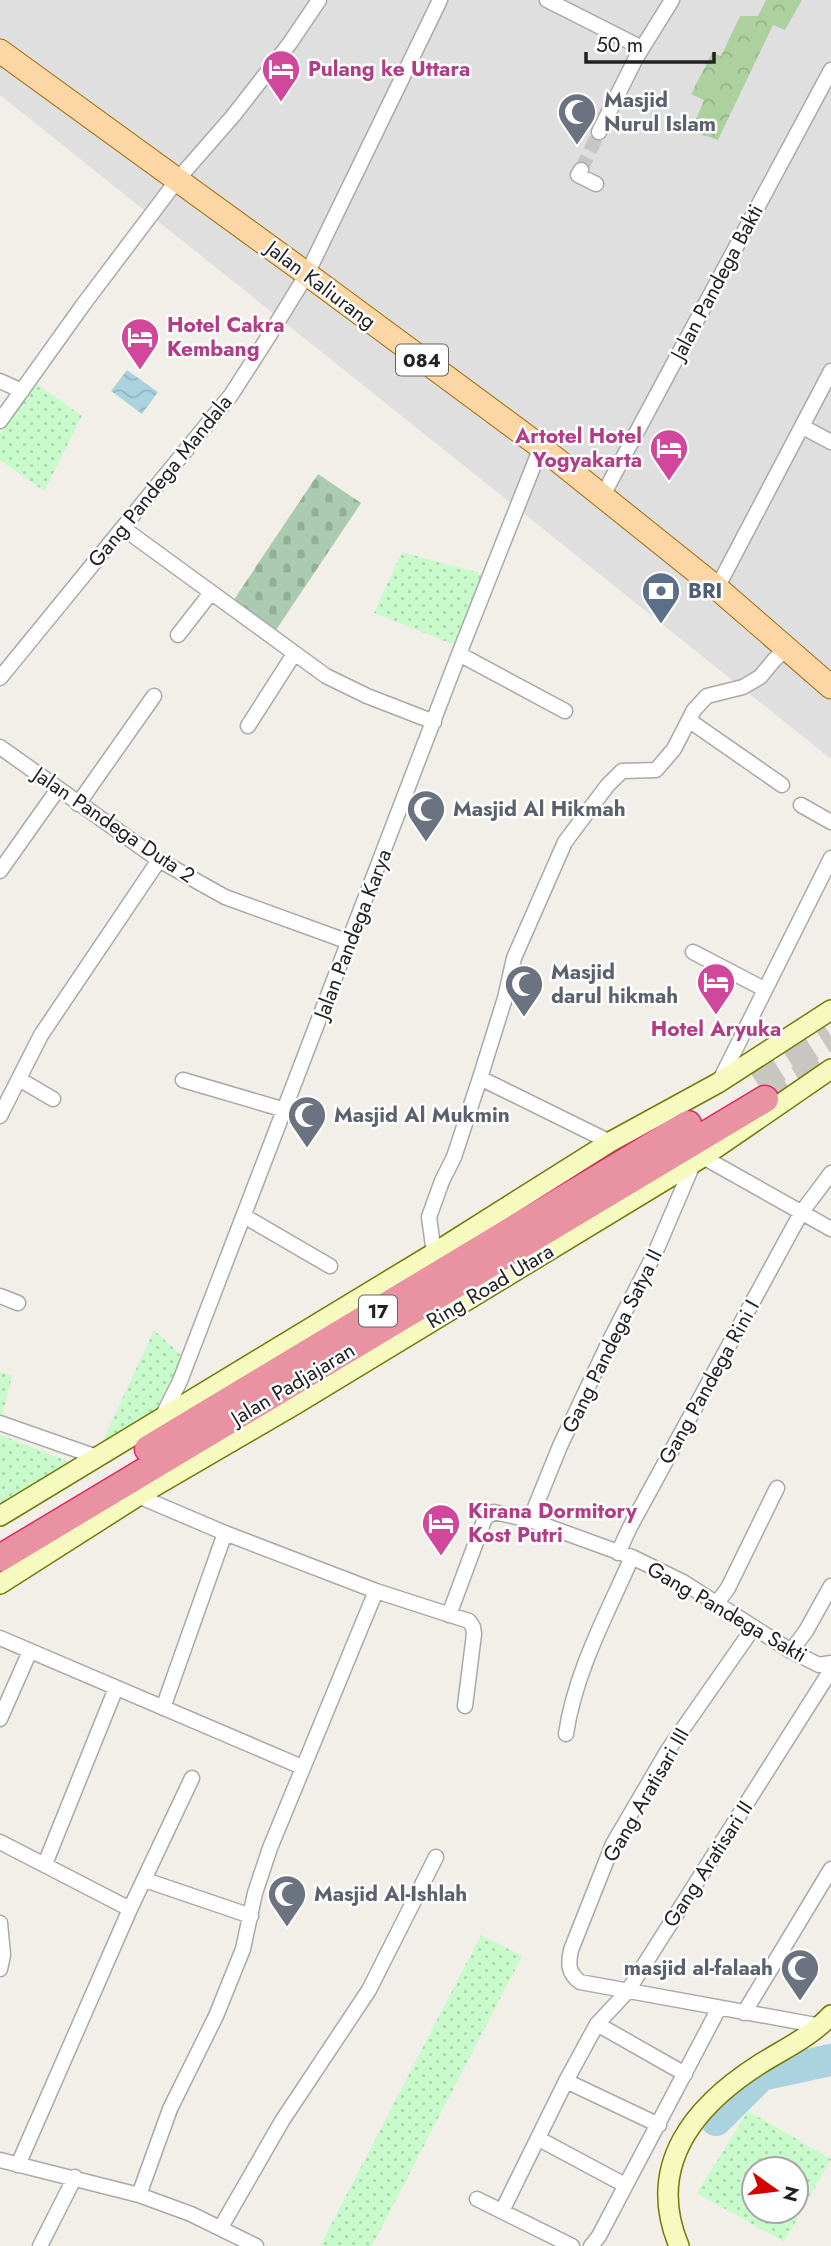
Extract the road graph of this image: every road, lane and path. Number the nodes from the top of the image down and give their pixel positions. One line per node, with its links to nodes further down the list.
1 (319, 0): 10 (street)
2 (440, 0): 12 (street, Gang Pandega Mandala)
3 (547, 0): 5 (street)
4 (672, 0): 5 (street)
5 (642, 48): 8 (street)
6 (0, 51): 10 (main road, Jalan Kaliurang / 084)
7 (831, 70): 20 (street, Jalan Pandega Bakti)
8 (599, 132)
9 (581, 170): 11 (street)
10 (178, 180): 12 (main road, Jalan Kaliurang / 084); 15 (street)
11 (596, 184)
12 (307, 274): 19 (main road, Jalan Kaliurang / 084); 21 (street, Gang Pandega Mandala)
13 (831, 371): 17 (street)
14 (0, 381): 15 (street)
15 (22, 391): 16 (street)
16 (0, 421)
17 (803, 427): 18 (street); 22 (street)
18 (831, 442)
19 (541, 447): 20 (main road, Jalan Kaliurang / 084); 27 (street, Jalan Pandega Karya)
20 (603, 495): 22 (main road, Jalan Kaliurang / 084)
21 (123, 528): 23 (street); 28 (street, Gang Pandega Mandala)
22 (717, 588): 25 (main road, Jalan Kaliurang / 084)
23 (211, 594): 24 (street); 26 (street)
24 (178, 635)
25 (788, 649): 29 (main road, Jalan Kaliurang / 084); 33 (street)
26 (294, 654): 32 (street); 34 (street)
27 (459, 654): 31 (street); 32 (street, Jalan Pandega Karya)
28 (0, 678)
29 (831, 687)
30 (154, 696): 38 (street)
31 (565, 711)
32 (434, 722): 44 (street, Jalan Pandega Karya)
33 (690, 722): 36 (street); 49 (street)
34 (248, 726)
35 (0, 747): 37 (street, Jalan Pandega Duta 2)
36 (782, 785)
37 (58, 789): 38 (street, Jalan Pandega Duta 2); 43 (street)
38 (78, 803): 42 (street, Jalan Pandega Duta 2)
39 (801, 806): 40 (street)
40 (831, 822)
41 (831, 858): 46 (street)
42 (159, 860): 44 (street, Jalan Pandega Duta 2); 50 (street)
43 (0, 871)
44 (349, 942): 54 (street, Jalan Pandega Karya)
45 (694, 952): 46 (street)
46 (764, 989): 52 (street)
47 (831, 1010): 52 (street)
48 (831, 1069): 57 (street, Ring Road Utara)
49 (481, 1078): 56 (street); 62 (street)
50 (19, 1079): 53 (street); 55 (street)
51 (183, 1080): 54 (street)
52 (719, 1083): 56 (street)
53 (53, 1099)
54 (285, 1110): 60 (street, Jalan Pandega Karya)
55 (0, 1116)
56 (610, 1142): 62 (street)
57 (698, 1160): 59 (street); 66 (street, Ring Road Utara); 73 (street, Gang Pandega Satya II)
58 (831, 1173): 59 (street, Gang Pandega Rini I)
59 (801, 1213): 61 (street); 76 (street, Gang Pandega Rini I)
60 (244, 1216): 63 (street); 67 (street, Jalan Pandega Karya)
61 (831, 1229)
62 (434, 1253): 67 (street)
63 (330, 1266)
64 (0, 1296): 65 (street)
65 (18, 1303)
66 (292, 1396): 71 (street, Ring Road Utara); 75 (highway, Jalan Padjajaran / 17); 77 (highway, Jalan Padjajaran / 17)
67 (161, 1419): 69 (street)
68 (0, 1423): 69 (street)
69 (97, 1457): 72 (street)
70 (777, 1488): 81 (street)
71 (138, 1496): 74 (street); 78 (street, Ring Road Utara)
72 (0, 1516)
73 (530, 1520): 76 (street, Gang Pandega Sakti); 82 (street, Gang Pandega Sakti)
74 (225, 1533): 80 (street); 91 (street)
75 (0, 1539)
76 (625, 1555): 81 (street, Gang Pandega Sakti); 93 (street, Gang Pandega Rini I)
77 (0, 1558)
78 (0, 1584)
79 (831, 1586): 86 (street)
80 (376, 1591): 82 (street); 94 (street)
81 (716, 1603): 83 (street, Gang Pandega Sakti)
82 (449, 1615): 90 (street)
83 (754, 1627): 86 (street, Gang Pandega Sakti); 105 (street, Gang Aratisari III)
84 (0, 1638): 85 (street)
85 (30, 1651): 89 (street); 92 (street)
86 (792, 1651): 87 (street, Gang Pandega Sakti)
87 (831, 1663)
88 (831, 1670): 105 (street, Gang Aratisari II)
89 (116, 1688): 91 (street); 98 (street)
90 (465, 1706)
91 (163, 1708): 94 (street)
92 (0, 1719)
93 (566, 1734)
94 (302, 1767): 102 (street)
95 (192, 1779): 100 (street)
96 (0, 1842): 98 (street)
97 (436, 1857): 121 (street)
98 (45, 1864): 101 (street)
99 (831, 1869): 107 (street)
100 (145, 1880): 101 (street); 102 (street)
101 (130, 1909): 115 (street)
102 (251, 1916): 118 (street)
103 (0, 1923): 104 (street)
104 (0, 1969)
105 (627, 1992): 106 (street); 109 (street, Gang Aratisari II)
106 (719, 2008): 107 (street); 110 (street)
107 (744, 2013): 108 (street)
108 (826, 2021): 126 (street)
109 (597, 2024): 110 (street); 111 (street, Gang Aratisari II)
110 (685, 2074): 112 (street)
111 (566, 2081): 112 (street); 113 (street, Gang Aratisari II)
112 (659, 2125): 117 (street)
113 (539, 2139): 117 (street); 120 (street, Gang Aratisari II)
114 (0, 2160): 115 (street)
115 (18, 2165): 116 (street)
116 (75, 2177): 118 (street); 122 (street)
117 (625, 2185): 125 (street)
118 (139, 2195): 121 (street)
119 (477, 2199): 120 (street)
120 (502, 2211): 124 (street)
121 (221, 2227): 123 (street)
122 (40, 2246)
123 (256, 2246)
124 (572, 2246)
125 (591, 2246)
126 (679, 2246)

